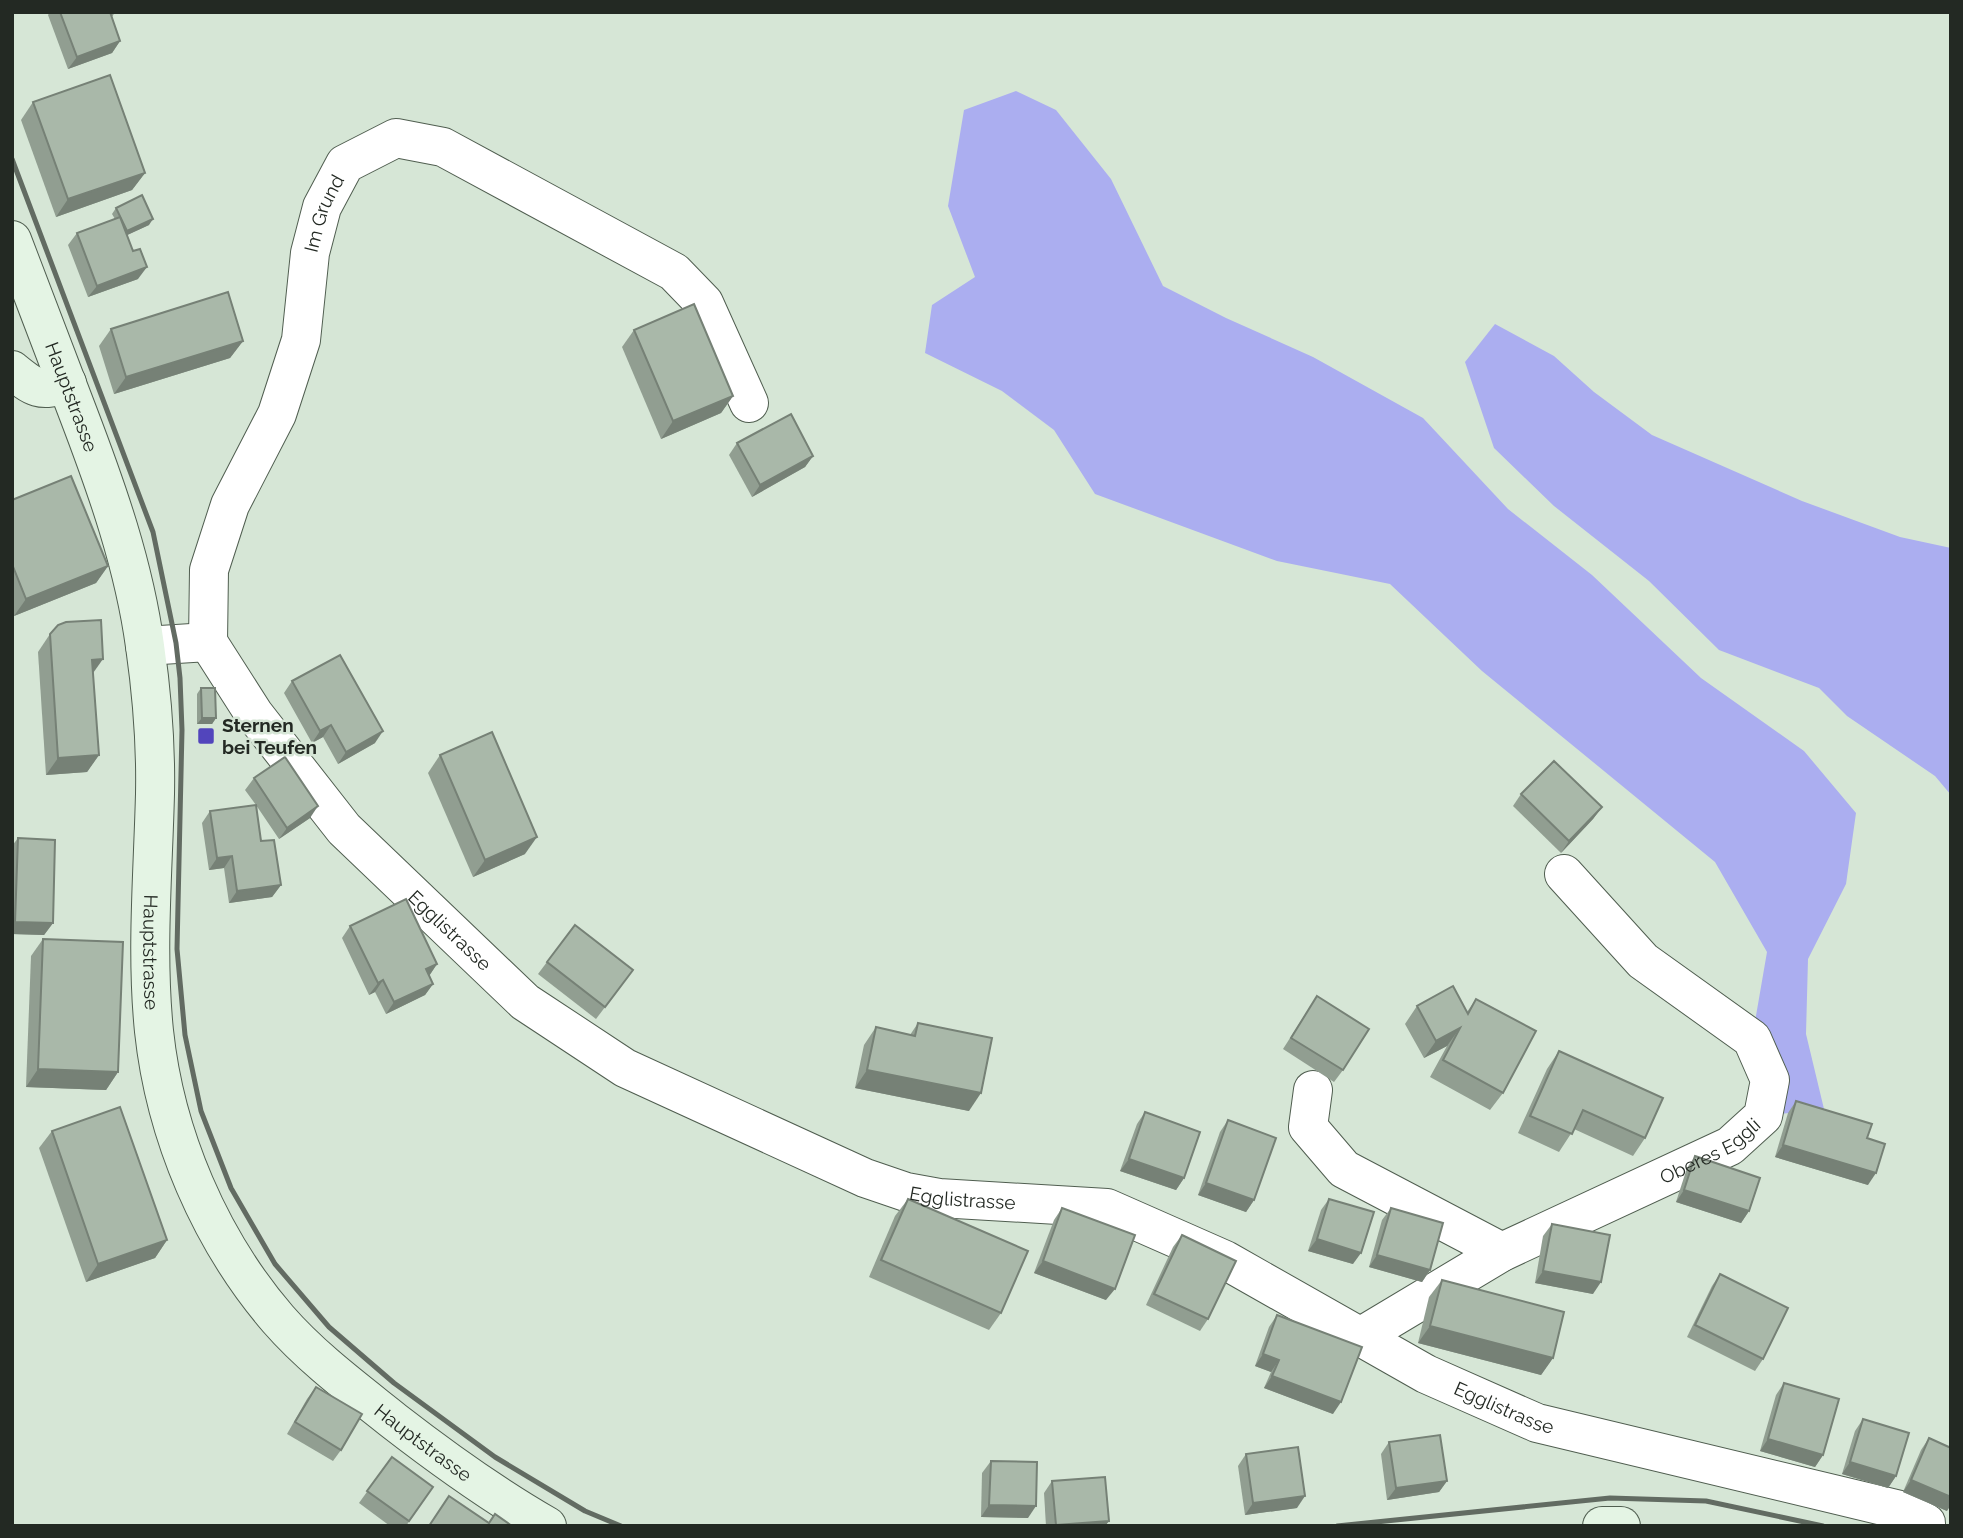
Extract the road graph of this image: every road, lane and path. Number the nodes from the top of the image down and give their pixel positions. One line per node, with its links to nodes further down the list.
1 (12, 240): 3 (street, Hauptstrasse)
2 (17, 382): 3 (street)
3 (67, 383): 6 (street, Hauptstrasse)
4 (749, 403): 5 (street, Im Grund)
5 (208, 642): 6 (street); 10 (street, Egglistrasse)
6 (145, 646): 11 (street, Hauptstrasse)
7 (1564, 874): 9 (street, Oberes Eggli)
8 (1313, 1090): 9 (street)
9 (1502, 1252): 10 (street, Oberes Eggli)
10 (1360, 1337): 14 (street, Egglistrasse)
11 (547, 1526)
12 (1602, 1526): 13 (street)
13 (1621, 1526)
14 (1926, 1526)

